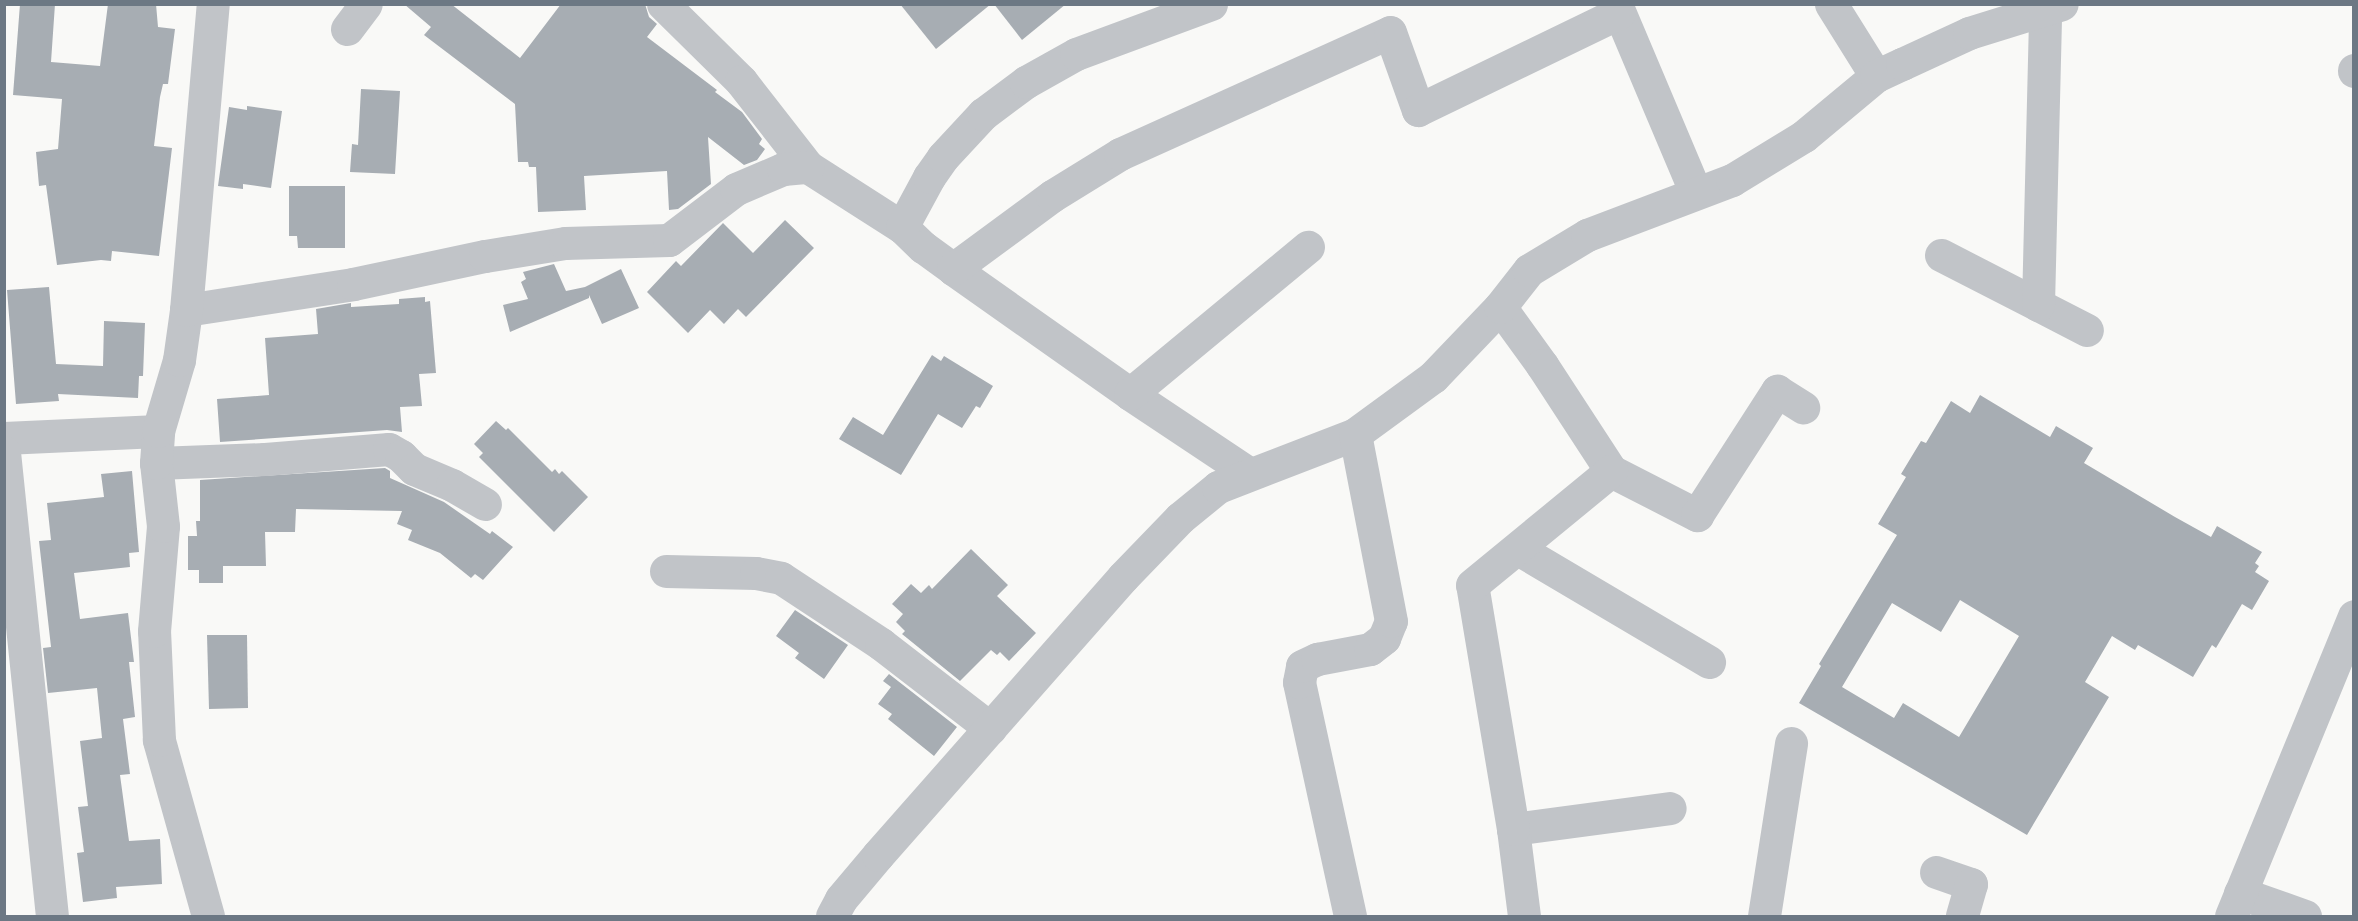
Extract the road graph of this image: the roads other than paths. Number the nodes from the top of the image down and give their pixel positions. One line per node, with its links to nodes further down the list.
1 (213, 4): 16 (street)
2 (663, 4): 8 (street)
3 (1831, 4): 7 (street)
4 (1210, 5): 10 (street)
5 (1617, 7): 9 (street); 13 (street)
6 (2053, 7): 7 (street); 14 (street)
7 (1876, 76): 9 (street)
8 (808, 167): 10 (street); 16 (street)
9 (1696, 193): 15 (street)
10 (902, 227): 13 (street)
11 (1308, 247): 18 (street)
12 (1941, 255): 14 (street)
13 (952, 268): 18 (street)
14 (2038, 305): 17 (street)
15 (1500, 307): 21 (street); 25 (street)
16 (186, 310): 20 (street)
17 (2087, 330)
18 (1130, 394): 26 (street)
19 (1803, 407): 25 (street)
20 (158, 431): 22 (street); 24 (street)
21 (1355, 434): 26 (street); 41 (street)
22 (4, 438)
23 (4, 452): 38 (street)
24 (156, 463): 27 (street); 39 (street)
25 (1611, 471): 28 (street)
26 (1250, 474): 32 (street)
27 (485, 504)
28 (1518, 549): 31 (street); 35 (street)
29 (666, 571): 32 (street)
30 (2354, 616): 37 (street)
31 (1709, 662)
32 (990, 728): 40 (street)
33 (1791, 743): 43 (street)
34 (1670, 808): 35 (street)
35 (1513, 829): 42 (street)
36 (1936, 872): 44 (street)
37 (2235, 905): 45 (street)
38 (52, 916)
39 (208, 916)
40 (832, 916)
41 (1350, 916)
42 (1524, 916)
43 (1764, 916)
44 (1962, 916)
45 (2305, 916)

